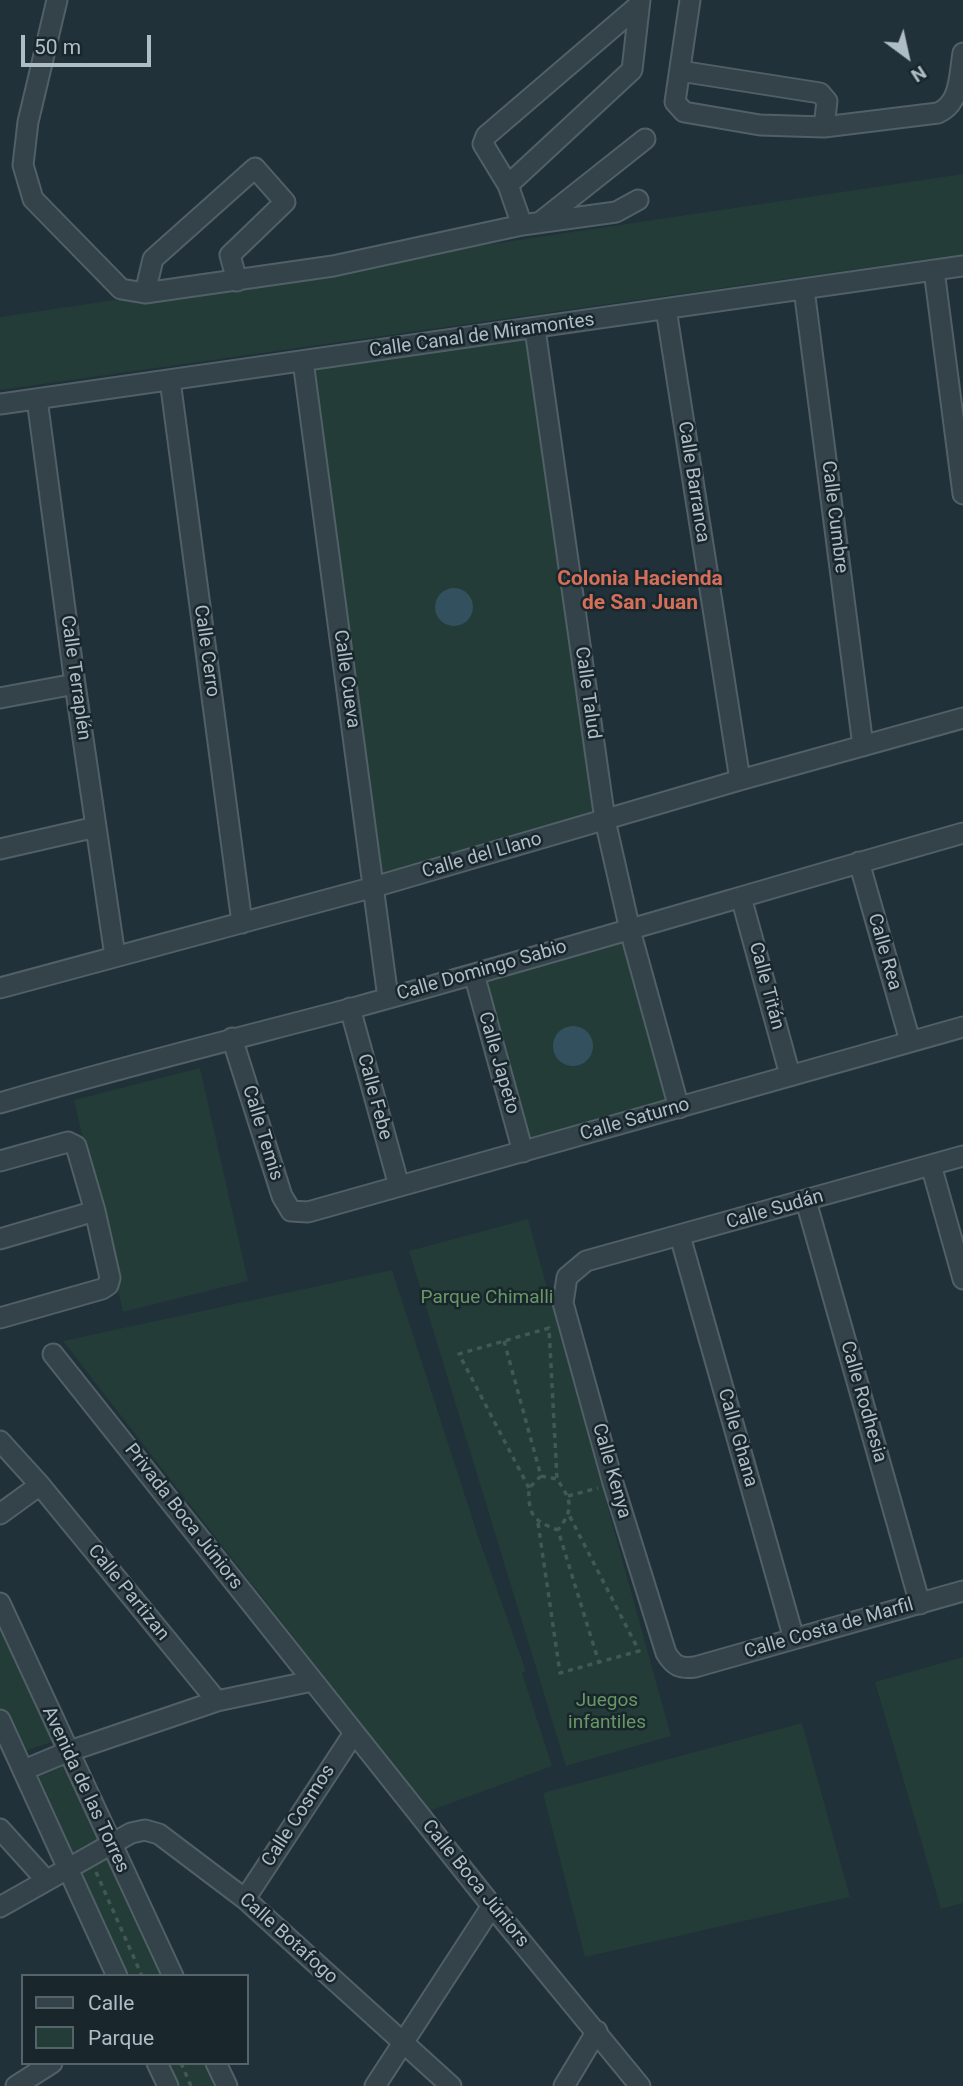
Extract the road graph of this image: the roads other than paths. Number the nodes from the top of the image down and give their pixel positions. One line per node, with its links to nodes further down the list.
1 (57, 0): 15 (street)
2 (690, 0): 5 (street)
3 (639, 3): 8 (street); 8 (street)
4 (963, 53): 6 (street)
5 (680, 71): 6 (street); 6 (street)
6 (824, 127)
7 (645, 139): 10 (street)
8 (508, 185): 10 (street)
9 (638, 200): 10 (street)
10 (531, 224): 13 (street)
11 (963, 266): 12 (street, Calle Canal de Miramontes)
12 (934, 270): 14 (street, Calle Canal de Miramontes); 22 (street)
13 (237, 281): 15 (street); 15 (street)
14 (804, 289): 16 (street, Calle Canal de Miramontes); 26 (street, Calle Cumbre)
15 (145, 293)
16 (666, 309): 17 (street, Calle Canal de Miramontes); 27 (street, Calle Barranca)
17 (535, 329): 18 (street, Calle Canal de Miramontes); 28 (street, Calle Talud)
18 (303, 361): 19 (street, Calle Canal de Miramontes); 33 (street, Calle Cueva)
19 (170, 380): 20 (street, Calle Canal de Miramontes); 35 (street, Calle Cerro)
20 (37, 399): 21 (street, Calle Canal de Miramontes); 23 (street, Calle Terraplén)
21 (0, 404)
22 (963, 495)
23 (75, 684): 24 (street); 29 (street, Calle Terraplén)
24 (0, 698)
25 (963, 718): 26 (street, Calle del Llano)
26 (863, 746): 27 (street, Calle del Llano)
27 (740, 780): 28 (street, Calle del Llano)
28 (605, 820): 33 (street, Calle del Llano); 36 (street, Calle Talud)
29 (96, 827): 31 (street); 37 (street, Calle Terraplén)
30 (963, 833): 32 (street, Calle Domingo Sabio)
31 (0, 849)
32 (859, 862): 34 (street, Calle Domingo Sabio); 44 (street, Calle Rea)
33 (374, 887): 35 (street, Calle del Llano); 40 (street, Calle Cueva)
34 (741, 897): 36 (street, Calle Domingo Sabio); 45 (street, Calle Titán)
35 (242, 923): 37 (street, Calle del Llano)
36 (630, 930): 38 (street, Calle Domingo Sabio); 47 (street, Calle Talud)
37 (115, 956): 39 (street, Calle del Llano)
38 (474, 974): 40 (street, Calle Domingo Sabio); 48 (street, Calle Japeto)
39 (0, 988)
40 (388, 998): 41 (street, Calle Domingo Sabio)
41 (350, 1008): 43 (street, Calle Domingo Sabio); 52 (street, Calle Febe)
42 (963, 1027): 44 (street, Calle Saturno)
43 (232, 1038): 46 (street, Calle Domingo Sabio); 55 (street, Calle Temis)
44 (910, 1041): 45 (street, Calle Saturno)
45 (790, 1076): 47 (street, Calle Saturno)
46 (0, 1102)
47 (679, 1108): 48 (street, Calle Saturno)
48 (523, 1152): 52 (street, Calle Saturno)
49 (963, 1156): 51 (street, Calle Sudán)
50 (0, 1161): 54 (street)
51 (931, 1165): 53 (street, Calle Sudán); 59 (street)
52 (399, 1186): 55 (street, Calle Saturno)
53 (806, 1201): 56 (street, Calle Sudán); 67 (street, Calle Rodhesia)
54 (94, 1211): 57 (street); 60 (street)
55 (308, 1212)
56 (680, 1236): 58 (street, Calle Sudán); 68 (street, Calle Ghana)
57 (0, 1239)
58 (586, 1261): 69 (street, Calle Kenya)
59 (963, 1279)
60 (0, 1318)
61 (53, 1354): 70 (street, Privada Boca Júniors)
62 (0, 1441): 63 (street, Calle Partizan)
63 (40, 1485): 64 (street); 71 (street, Calle Partizan)
64 (0, 1514)
65 (963, 1591): 67 (street, Calle Costa de Marfil)
66 (0, 1603): 74 (street, Avenida de las Torres)
67 (920, 1604): 68 (street, Calle Costa de Marfil)
68 (794, 1639): 69 (street, Calle Costa de Marfil)
69 (695, 1667)
70 (312, 1681): 71 (street); 73 (street, Calle Boca Júniors)
71 (217, 1701): 74 (street)
72 (0, 1720): 75 (street)
73 (354, 1732): 80 (street, Calle Cosmos); 81 (street, Calle Boca Júniors)
74 (67, 1752): 75 (street); 77 (street, Avenida de las Torres)
75 (23, 1770): 78 (street)
76 (0, 1829): 79 (street)
77 (111, 1845): 78 (street, Calle Botafogo); 80 (street, Calle Botafogo); 84 (street, Avenida de las Torres)
78 (67, 1870): 79 (street, Calle Botafogo); 83 (street)
79 (46, 1880): 82 (street, Calle Botafogo)
80 (245, 1899): 86 (street, Calle Botafogo)
81 (492, 1906): 85 (street, Calle Boca Júniors); 86 (street)
82 (0, 1907)
83 (116, 1974)
84 (172, 1974)
85 (597, 2031): 95 (street); 96 (street, Calle Boca Júniors)
86 (403, 2044): 93 (street); 94 (street, Calle Botafogo)
87 (49, 2065): 90 (street)
88 (158, 2065): 91 (street)
89 (217, 2065): 92 (street)
90 (16, 2086)
91 (168, 2086)
92 (227, 2086)
93 (374, 2086)
94 (451, 2086)
95 (564, 2086)
96 (640, 2086)

